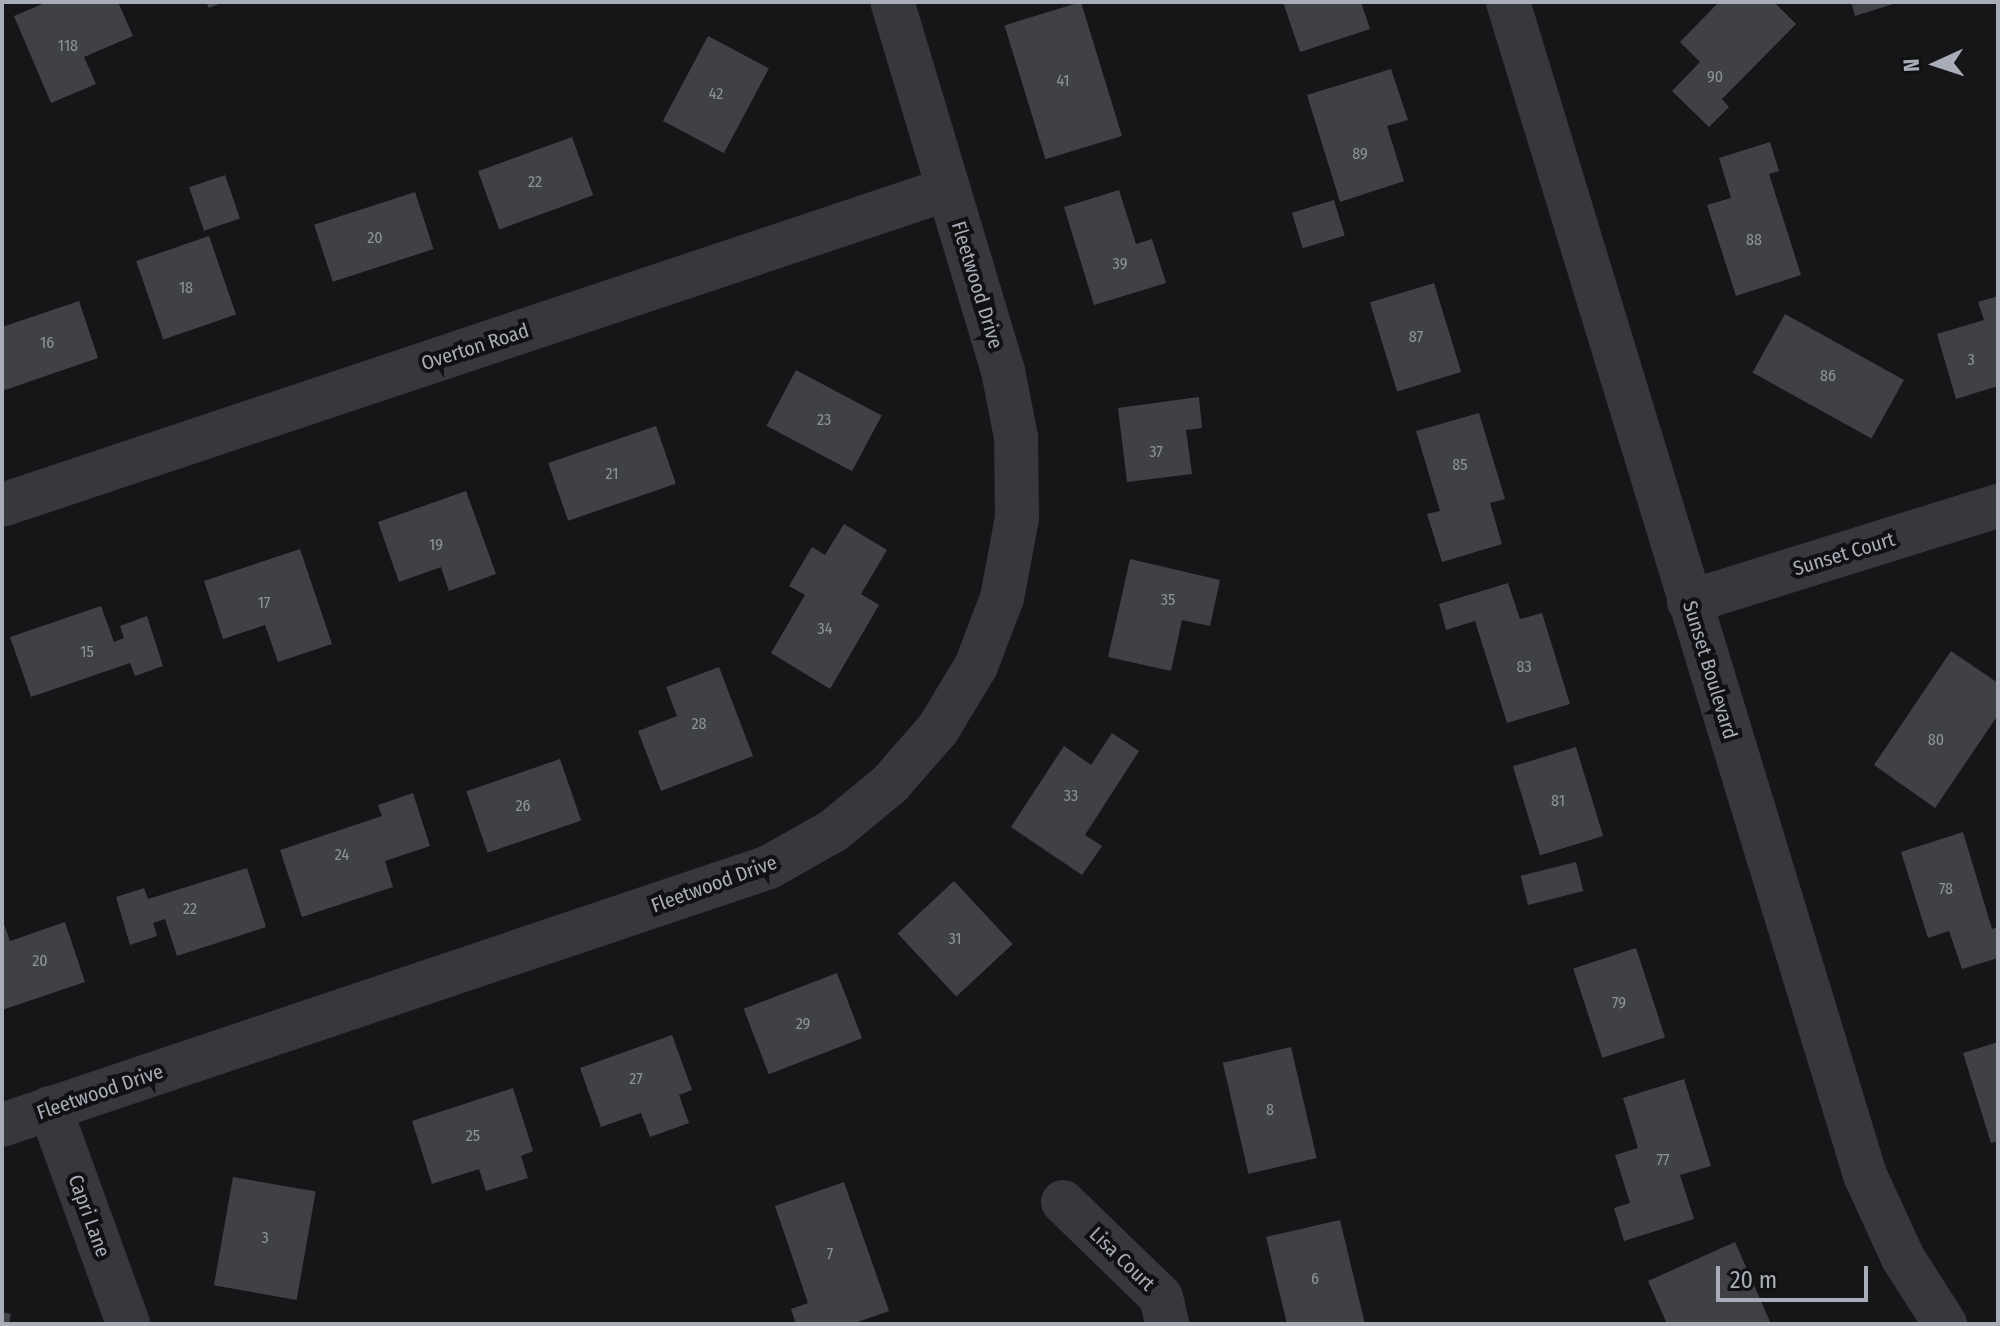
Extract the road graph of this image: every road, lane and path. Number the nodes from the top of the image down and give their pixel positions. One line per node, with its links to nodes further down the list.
1 (892, 2): 3 (street, Fleetwood Drive)
2 (1508, 2): 6 (street, Sunset Boulevard)
3 (948, 189): 4 (street, Overton Road); 7 (street, Fleetwood Drive)
4 (2, 505)
5 (1998, 506): 6 (street, Sunset Court)
6 (1689, 602): 12 (street, Sunset Boulevard)
7 (50, 1108): 8 (street, Fleetwood Drive); 10 (street, Capri Lane)
8 (2, 1125)
9 (1063, 1202): 11 (street, Lisa Court)
10 (128, 1324)
11 (1167, 1324)
12 (1945, 1324)

